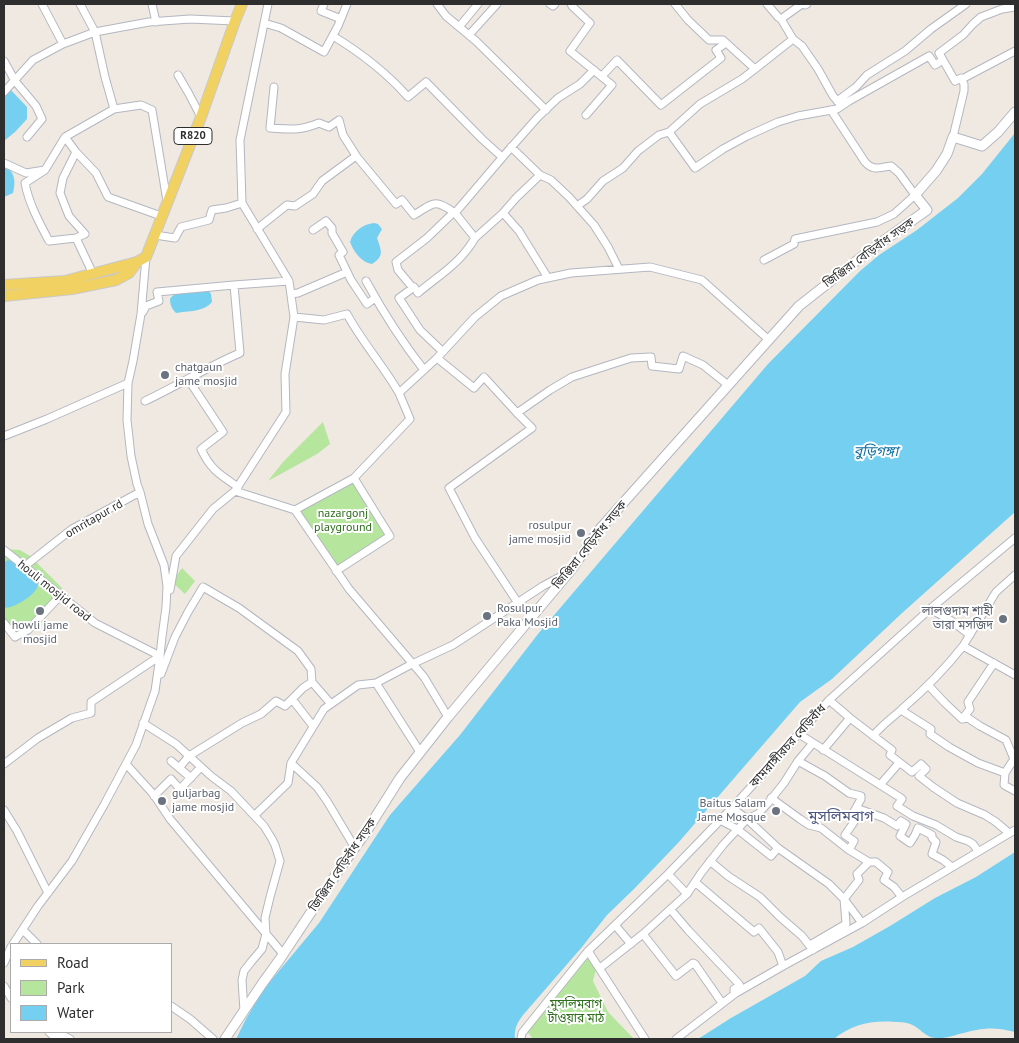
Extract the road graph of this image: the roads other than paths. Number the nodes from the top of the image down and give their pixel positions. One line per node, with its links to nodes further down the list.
1 (42, 4): 30 (street)
2 (80, 4): 25 (street)
3 (152, 4): 22 (street)
4 (242, 4): 21 (main road, R820)
5 (268, 4): 23 (street)
6 (324, 4): 19 (street)
7 (347, 4): 19 (street)
8 (437, 4): 24 (street)
9 (478, 4): 24 (street)
10 (497, 4): 26 (street)
11 (550, 4): 12 (street)
12 (555, 4)
13 (570, 4): 35 (street)
14 (675, 4): 29 (street)
15 (767, 4): 20 (street)
16 (807, 4): 20 (street)
17 (966, 4): 42 (street)
18 (1015, 7): 32 (street)
19 (341, 19): 27 (street)
20 (781, 19): 28 (street)
21 (235, 21): 22 (street); 48 (main road, R820)
22 (156, 22): 25 (street)
23 (264, 23): 27 (street); 62 (street)
24 (459, 26): 26 (street)
25 (95, 32): 30 (street); 43 (street)
26 (469, 35): 44 (street)
27 (333, 36): 56 (street)
28 (793, 38): 34 (street); 42 (street)
29 (726, 43): 34 (street); 37 (street)
30 (63, 44): 39 (street)
31 (1015, 51): 38 (street)
32 (943, 60): 38 (street); 42 (street)
33 (4, 61): 39 (street)
34 (755, 69): 49 (street)
35 (594, 70): 37 (street); 44 (street)
36 (178, 75): 48 (street)
37 (602, 76): 47 (street)
38 (962, 79): 52 (street)
39 (15, 81): 41 (street); 50 (street)
40 (274, 87): 55 (street)
41 (4, 92)
42 (839, 104): 45 (street)
43 (114, 109): 51 (street); 61 (street)
44 (546, 110): 53 (street)
45 (831, 110): 49 (street); 60 (street)
46 (1015, 112): 52 (street)
47 (586, 115)
48 (200, 118): 61 (main road, R820)
49 (669, 132): 63 (street)
50 (27, 137)
51 (65, 137): 54 (street); 58 (street)
52 (953, 137): 60 (street)
53 (511, 147): 56 (street); 59 (street)
54 (76, 152): 66 (street); 70 (street)
55 (356, 156): 64 (street); 67 (street)
56 (502, 157): 64 (street)
57 (4, 163): 58 (street)
58 (44, 170): 70 (street)
59 (540, 175): 63 (street); 65 (street)
60 (915, 195): 73 (street); 88 (street, জিঞ্জিরা বেড়িবাঁধ সড়ক)
61 (167, 201): 66 (main road, R820)
62 (242, 203): 67 (street); 69 (street)
63 (577, 206): 74 (street)
64 (454, 212): 71 (street); 82 (street)
65 (503, 213): 71 (street); 77 (street)
66 (161, 216): 69 (main road, R820)
67 (257, 229): 78 (street)
68 (313, 230): 75 (street)
69 (155, 235): 72 (main road, R820)
70 (76, 238): 76 (street)
71 (475, 238): 82 (street)
72 (141, 260): 76 (main road); 84 (main road, R820); 86 (street)
73 (764, 260)
74 (619, 269): 77 (street); 88 (street)
75 (347, 272): 83 (street); 85 (street)
76 (93, 274): 80 (main road)
77 (548, 278): 89 (street)
78 (289, 281): 81 (street); 83 (street)
79 (366, 281): 85 (street)
80 (4, 285)
81 (234, 285): 86 (street); 91 (street)
82 (413, 288): 89 (street)
83 (291, 294): 87 (street)
84 (4, 296)
85 (375, 298): 90 (street)
86 (142, 314): 92 (street)
87 (294, 317): 94 (street); 99 (street)
88 (769, 340): 93 (street, জিঞ্জিরা বেড়িবাঁধ সড়ক)
89 (440, 355): 90 (street); 96 (street)
90 (424, 370): 94 (street)
91 (188, 379): 95 (street); 99 (street)
92 (128, 382): 97 (street); 100 (street)
93 (728, 385): 96 (street); 105 (street, জিঞ্জিরা বেড়িবাঁধ সড়ক)
94 (399, 393): 98 (street)
95 (145, 400)
96 (517, 413): 109 (street)
97 (4, 436)
98 (354, 478): 101 (street); 106 (street)
99 (236, 489): 101 (street); 110 (street)
100 (140, 492): 104 (street, omritapur rd); 110 (street)
101 (295, 510): 106 (street)
102 (1015, 538): 111 (street, কামরাঙ্গীরচর বেড়িবাঁধ)
103 (4, 550): 104 (street, houli mosjid road)
104 (25, 566): 108 (street, houli mosjid road)
105 (571, 570): 109 (street); 127 (street, জিঞ্জিরা বেড়িবাঁধ সড়ক)
106 (336, 571): 117 (street)
107 (1015, 575): 113 (street)
108 (60, 595): 112 (street); 115 (street, houli mosjid road)
109 (518, 604): 117 (street)
110 (166, 607): 115 (street)
111 (930, 609): 113 (street); 124 (street, কামরাঙ্গীরচর বেড়িবাঁধ)
112 (4, 623)
113 (970, 635): 114 (street)
114 (963, 646): 116 (street); 121 (street)
115 (160, 656): 122 (street); 142 (street)
116 (994, 663): 118 (street); 129 (street)
117 (412, 664): 120 (street); 127 (street)
118 (1015, 675)
119 (312, 682): 122 (street); 123 (street); 125 (street)
120 (376, 683): 125 (street); 136 (street)
121 (928, 685): 126 (street); 129 (street)
122 (155, 691): 130 (street)
123 (292, 699): 131 (street); 137 (street)
124 (829, 700): 128 (street); 132 (street, কামরাঙ্গীরচর বেড়িবাঁধ)
125 (331, 704): 131 (street)
126 (901, 710): 133 (street); 146 (street)
127 (448, 718): 136 (street, জিঞ্জিরা বেড়িবাঁধ সড়ক)
128 (850, 718): 133 (street); 135 (street)
129 (962, 719): 146 (street)
130 (143, 723): 137 (street); 143 (street)
131 (313, 726): 140 (street)
132 (799, 734): 134 (street); 152 (street, কামরাঙ্গীরচর বেড়িবাঁধ)
133 (873, 736): 141 (street)
134 (814, 744): 135 (street); 139 (street)
135 (824, 750): 148 (street)
136 (420, 752): 160 (street, জিঞ্জিরা বেড়িবাঁধ সড়ক)
137 (189, 756): 144 (street); 145 (street)
138 (171, 761): 145 (street)
139 (798, 762): 151 (street); 153 (street)
140 (291, 763): 155 (street); 160 (street)
141 (899, 763): 148 (street); 159 (street)
142 (4, 764)
143 (126, 764): 150 (street); 169 (street)
144 (201, 767): 147 (street); 155 (street)
145 (179, 768): 147 (street)
146 (1005, 773): 149 (street)
147 (191, 778): 150 (street)
148 (880, 785): 163 (street)
149 (1015, 791)
150 (154, 796): 177 (street)
151 (771, 798): 156 (street); 162 (street)
152 (732, 808): 156 (street); 157 (street, কামরাঙ্গীরচর বেড়িবাঁধ)
153 (856, 808): 162 (street); 166 (street)
154 (4, 810): 169 (street)
155 (255, 815): 177 (street)
156 (747, 819): 158 (street); 161 (street)
157 (720, 820): 158 (street); 167 (street, কামরাঙ্গীরচর বেড়িবাঁধ)
158 (737, 829): 161 (street); 164 (street)
159 (1012, 832): 163 (street)
160 (355, 848): 185 (street, জিঞ্জিরা বেড়িবাঁধ সড়ক)
161 (778, 848): 172 (street)
162 (849, 850): 165 (street)
163 (978, 851): 166 (street)
164 (710, 861): 168 (street); 182 (street)
165 (869, 862): 171 (street); 172 (street)
166 (952, 867): 171 (street)
167 (668, 874): 170 (street); 175 (street, কামরাঙ্গীরচর বেড়িবাঁধ)
168 (695, 882): 170 (street); 187 (street)
169 (48, 892): 176 (street)
170 (687, 894): 173 (street)
171 (902, 897): 174 (street)
172 (844, 899): 174 (street); 182 (street)
173 (671, 910): 178 (street); 189 (street)
174 (862, 923): 182 (street)
175 (615, 924): 181 (street); 184 (street, কামরাঙ্গীরচর বেড়িবাঁধ)
176 (22, 930): 179 (street); 180 (street)
177 (266, 934): 185 (street); 192 (street)
178 (643, 934): 181 (street); 190 (street)
179 (14, 943)
180 (36, 943)
181 (631, 944): 188 (street)
182 (812, 947): 187 (street)
183 (10, 950): 186 (street)
184 (588, 951): 188 (street); 197 (street, কামরাঙ্গীরচর বেড়িবাঁধ)
185 (283, 954): 192 (street, জিঞ্জিরা বেড়িবাঁধ সড়ক)
186 (4, 963)
187 (783, 966): 189 (street)
188 (600, 968): 198 (street)
189 (736, 993): 190 (street)
190 (722, 1003): 199 (street)
191 (172, 1007): 195 (street)
192 (244, 1011): 196 (street, জিঞ্জিরা বেড়িবাঁধ সড়ক)
193 (60, 1034): 194 (street)
194 (70, 1039)
195 (213, 1039)
196 (225, 1039)
197 (521, 1039)
198 (645, 1039)
199 (676, 1039)

